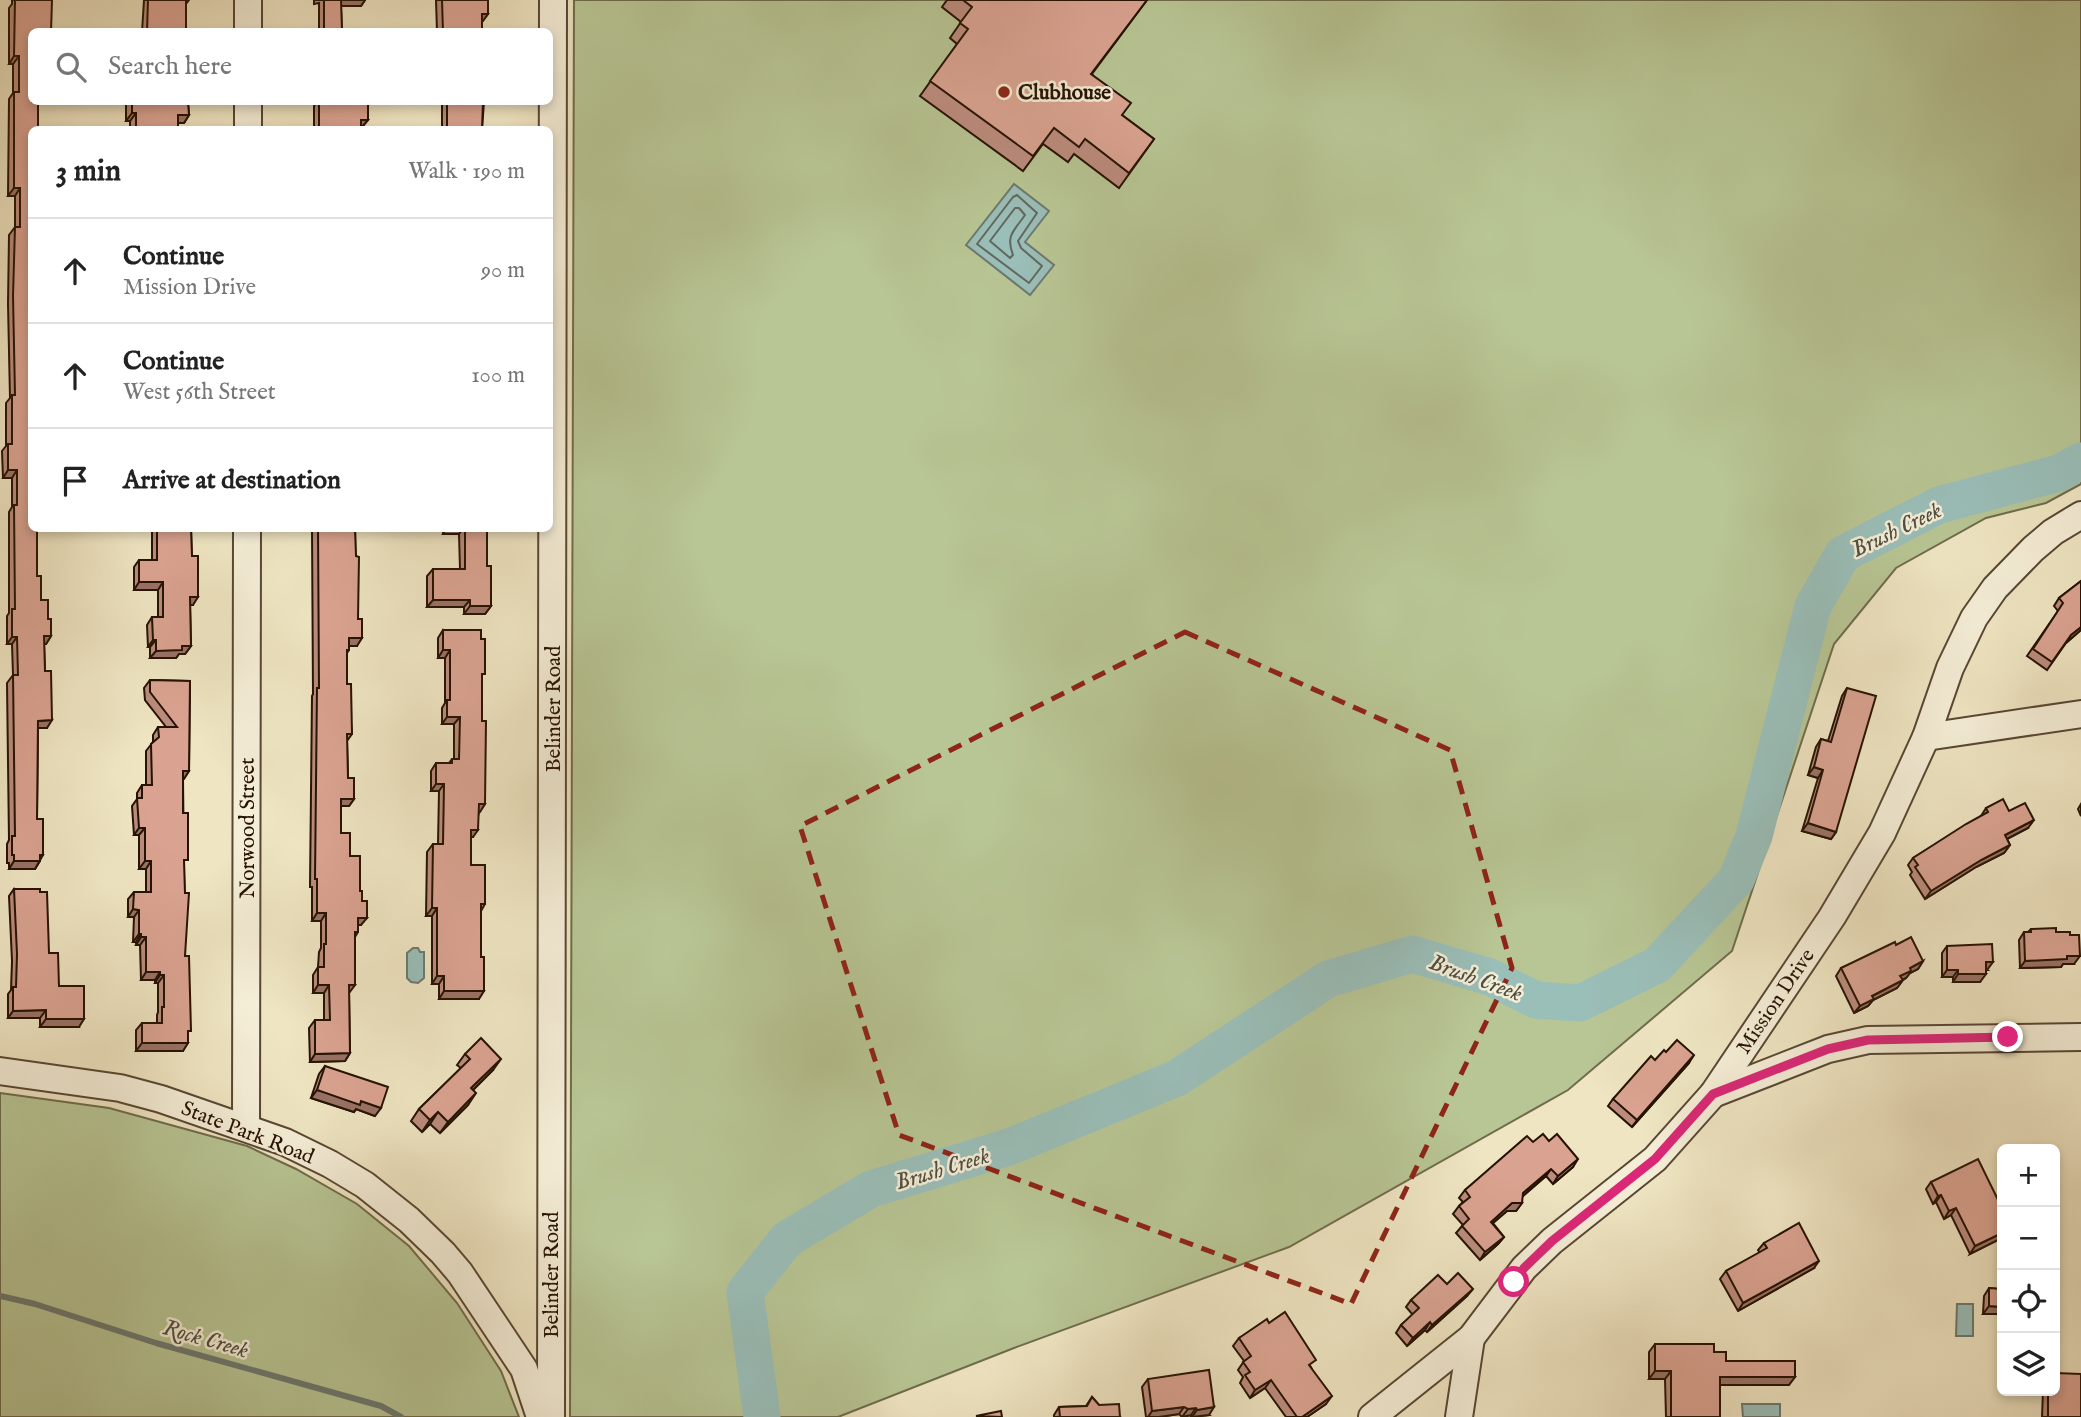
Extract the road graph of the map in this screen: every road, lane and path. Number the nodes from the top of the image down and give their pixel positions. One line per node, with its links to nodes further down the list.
1 (248, 0): 3 (street)
2 (553, 0): 4 (street, Belinder Road)
3 (248, 28)
4 (553, 28)
5 (248, 105): 7 (street)
6 (553, 105): 8 (street, Belinder Road)
7 (248, 126)
8 (553, 126)
9 (2081, 515): 13 (street, Mission Drive)
10 (247, 532): 17 (street, Norwood Street)
11 (552, 532): 20 (street, Belinder Road)
12 (2081, 714): 13 (street)
13 (1926, 737): 16 (street, Mission Drive)
14 (2081, 1037): 16 (street)
15 (0, 1072): 17 (street, State Park Road)
16 (1713, 1094): 18 (street, Mission Drive)
17 (246, 1127): 19 (street, State Park Road)
18 (1471, 1338): 21 (street, Mission Drive); 22 (street)
19 (540, 1417)
20 (551, 1417)
21 (1372, 1417)
22 (1458, 1417)

